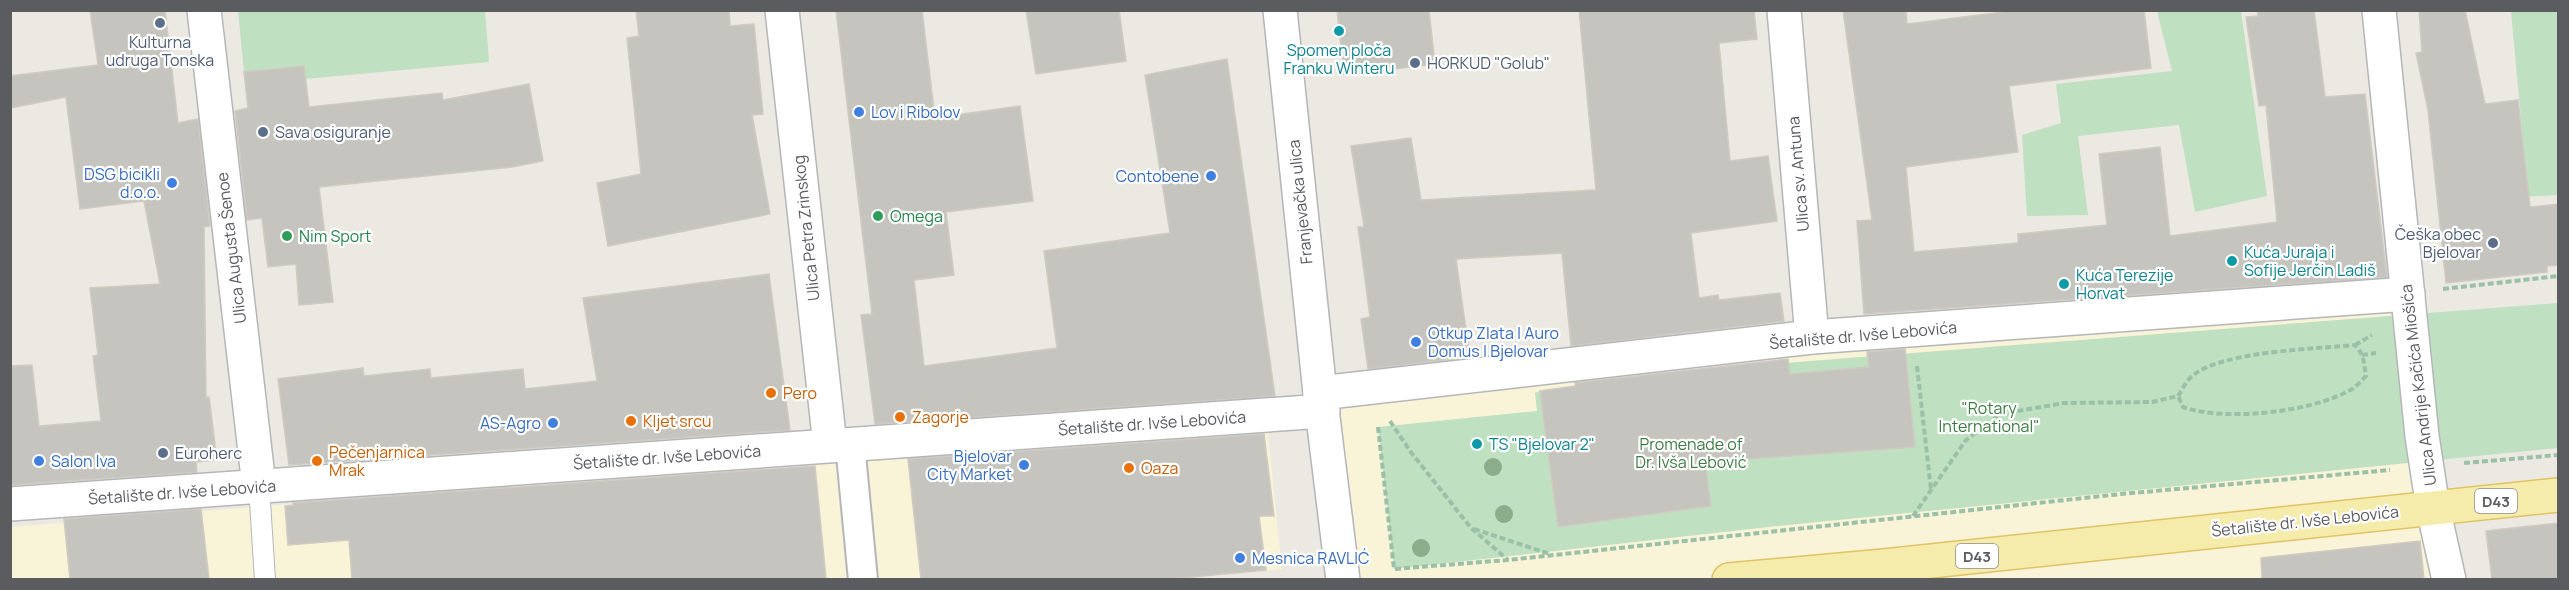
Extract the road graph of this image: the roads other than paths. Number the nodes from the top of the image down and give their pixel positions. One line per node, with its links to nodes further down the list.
1 (204, 10): 10 (street, Ulica Augusta Šenoe)
2 (782, 10): 9 (street, Ulica Petra Zrinskog)
3 (1280, 10): 8 (street, Franjevačka ulica)
4 (1784, 10): 7 (street, Ulica sv. Antuna)
5 (2379, 10): 6 (street, Ulica Andrije Kačića Miošića)
6 (2408, 294): 7 (street, Šetalište dr. Ivše Lebovića); 13 (street, Ulica Andrije Kačića Miošića)
7 (1812, 338): 8 (street, Šetalište dr. Ivše Lebovića)
8 (1322, 402): 9 (street, Šetalište dr. Ivše Lebovića); 17 (street, Franjevačka ulica)
9 (840, 445): 10 (street, Šetalište dr. Ivše Lebovića); 16 (street)
10 (259, 486): 12 (street, Šetalište dr. Ivše Lebovića); 15 (lane)
11 (2559, 495): 13 (main road, Šetalište dr. Ivše Lebovića / D43)
12 (10, 504)
13 (2433, 508): 14 (main road, Šetalište dr. Ivše Lebovića / D43); 19 (street, Ulica Andrije Kačića Miošića)
14 (1847, 574): 18 (main road, Šetalište dr. Ivše Lebovića / D43)
15 (265, 579)
16 (863, 579)
17 (1343, 579)
18 (1729, 579)
19 (2449, 579)

